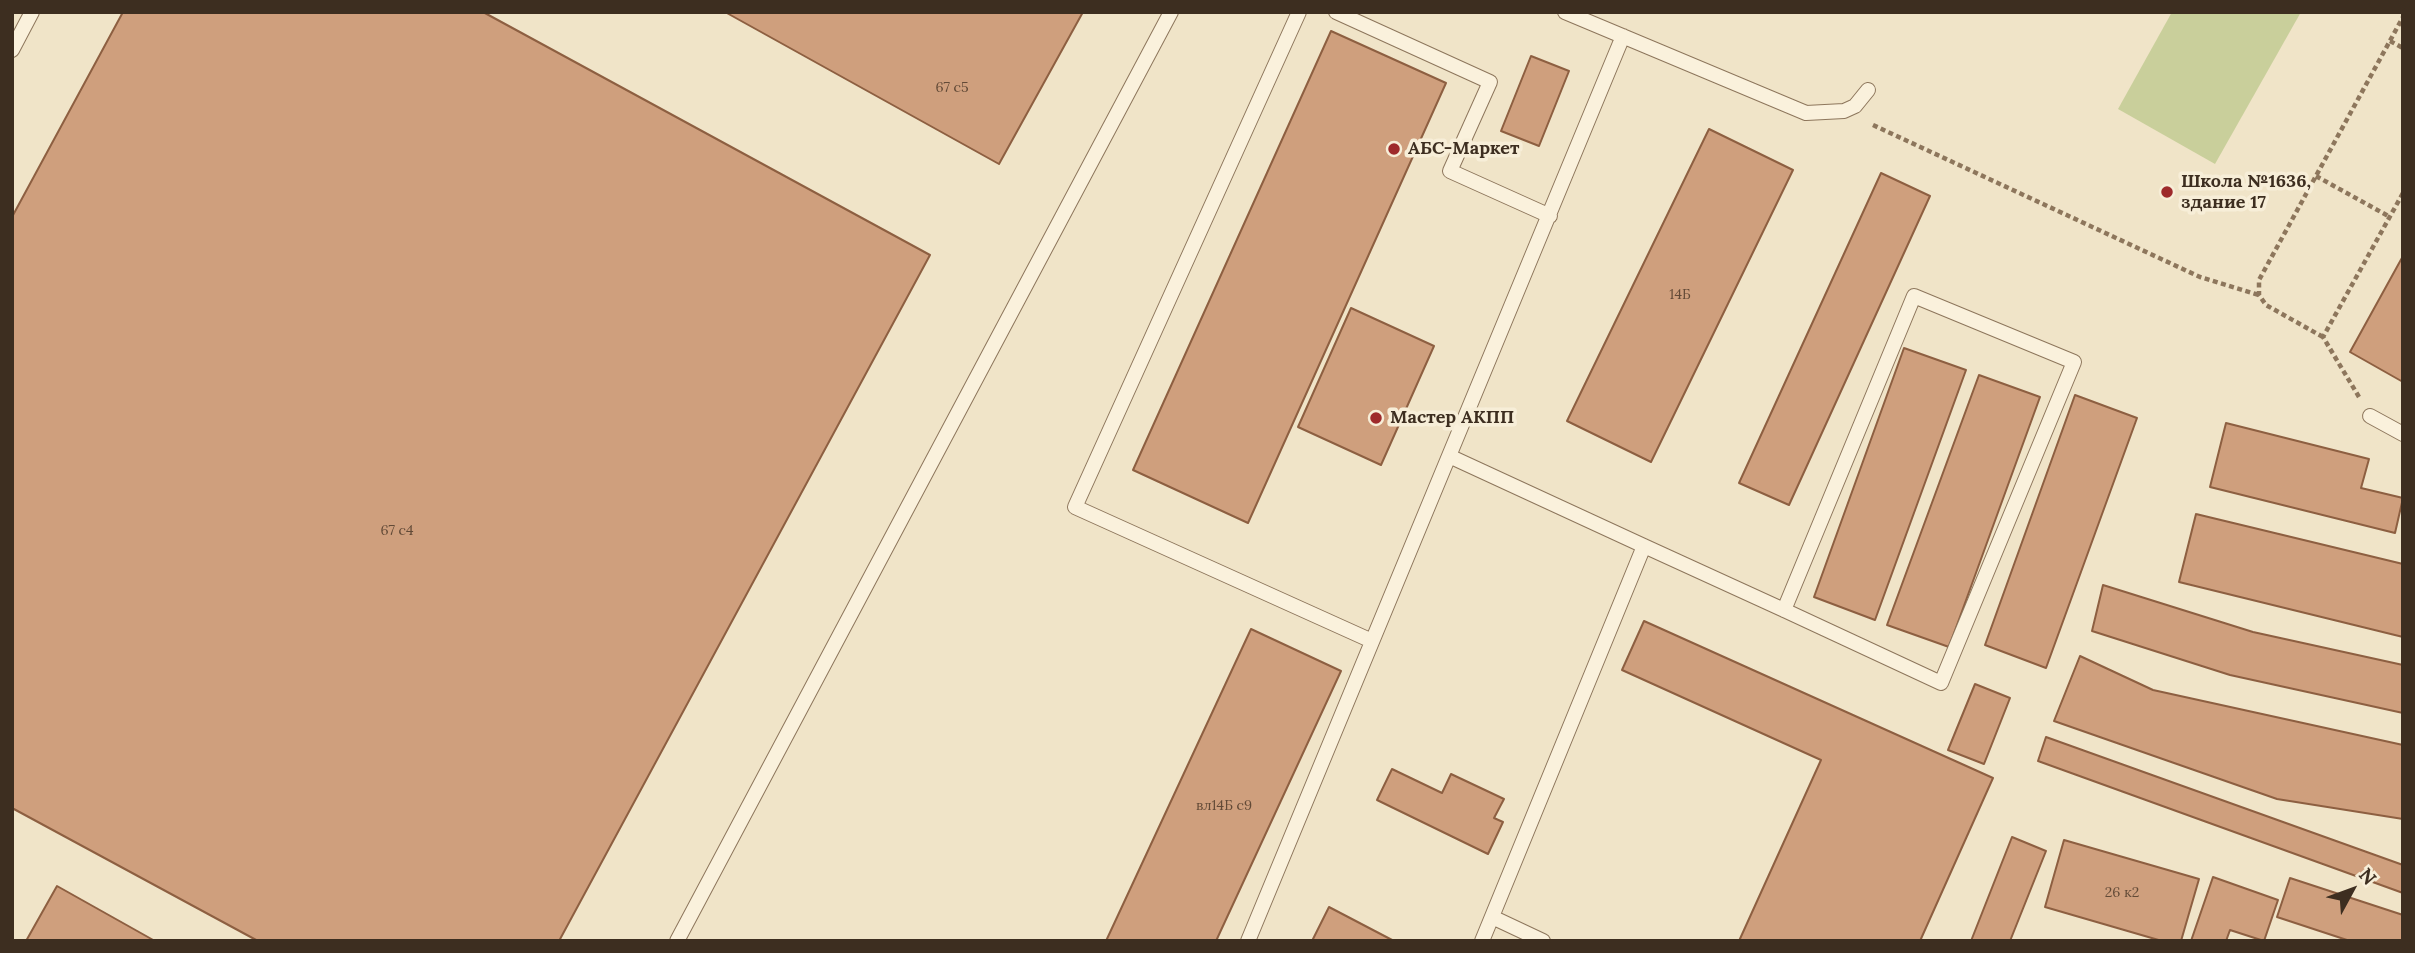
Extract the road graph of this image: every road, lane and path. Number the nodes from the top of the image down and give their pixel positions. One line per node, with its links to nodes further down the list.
1 (32, 12): 10 (lane)
2 (1171, 12): 26 (lane)
3 (1299, 12): 24 (lane)
4 (1336, 12): 15 (lane)
5 (1565, 12): 7 (lane)
6 (2403, 17): 8 (path)
7 (1623, 36): 12 (lane); 15 (lane)
8 (2390, 40): 9 (path); 13 (path)
9 (2403, 48)
10 (12, 50)
11 (1868, 90): 12 (lane)
12 (1844, 111): 17 (path)
13 (2316, 176): 16 (path); 17 (path)
14 (2403, 193): 16 (path)
15 (1550, 216): 21 (lane)
16 (2390, 217): 18 (path)
17 (2259, 295): 18 (path)
18 (2323, 337): 19 (path)
19 (2370, 416): 20 (lane)
20 (2403, 435)
21 (1449, 456): 22 (lane); 24 (lane)
22 (1644, 546): 23 (lane); 25 (lane)
23 (1784, 610): 23 (lane)
24 (1372, 641): 27 (lane)
25 (1492, 917): 28 (lane); 29 (lane)
26 (677, 941)
27 (1248, 941)
28 (1482, 941)
29 (1543, 941)

